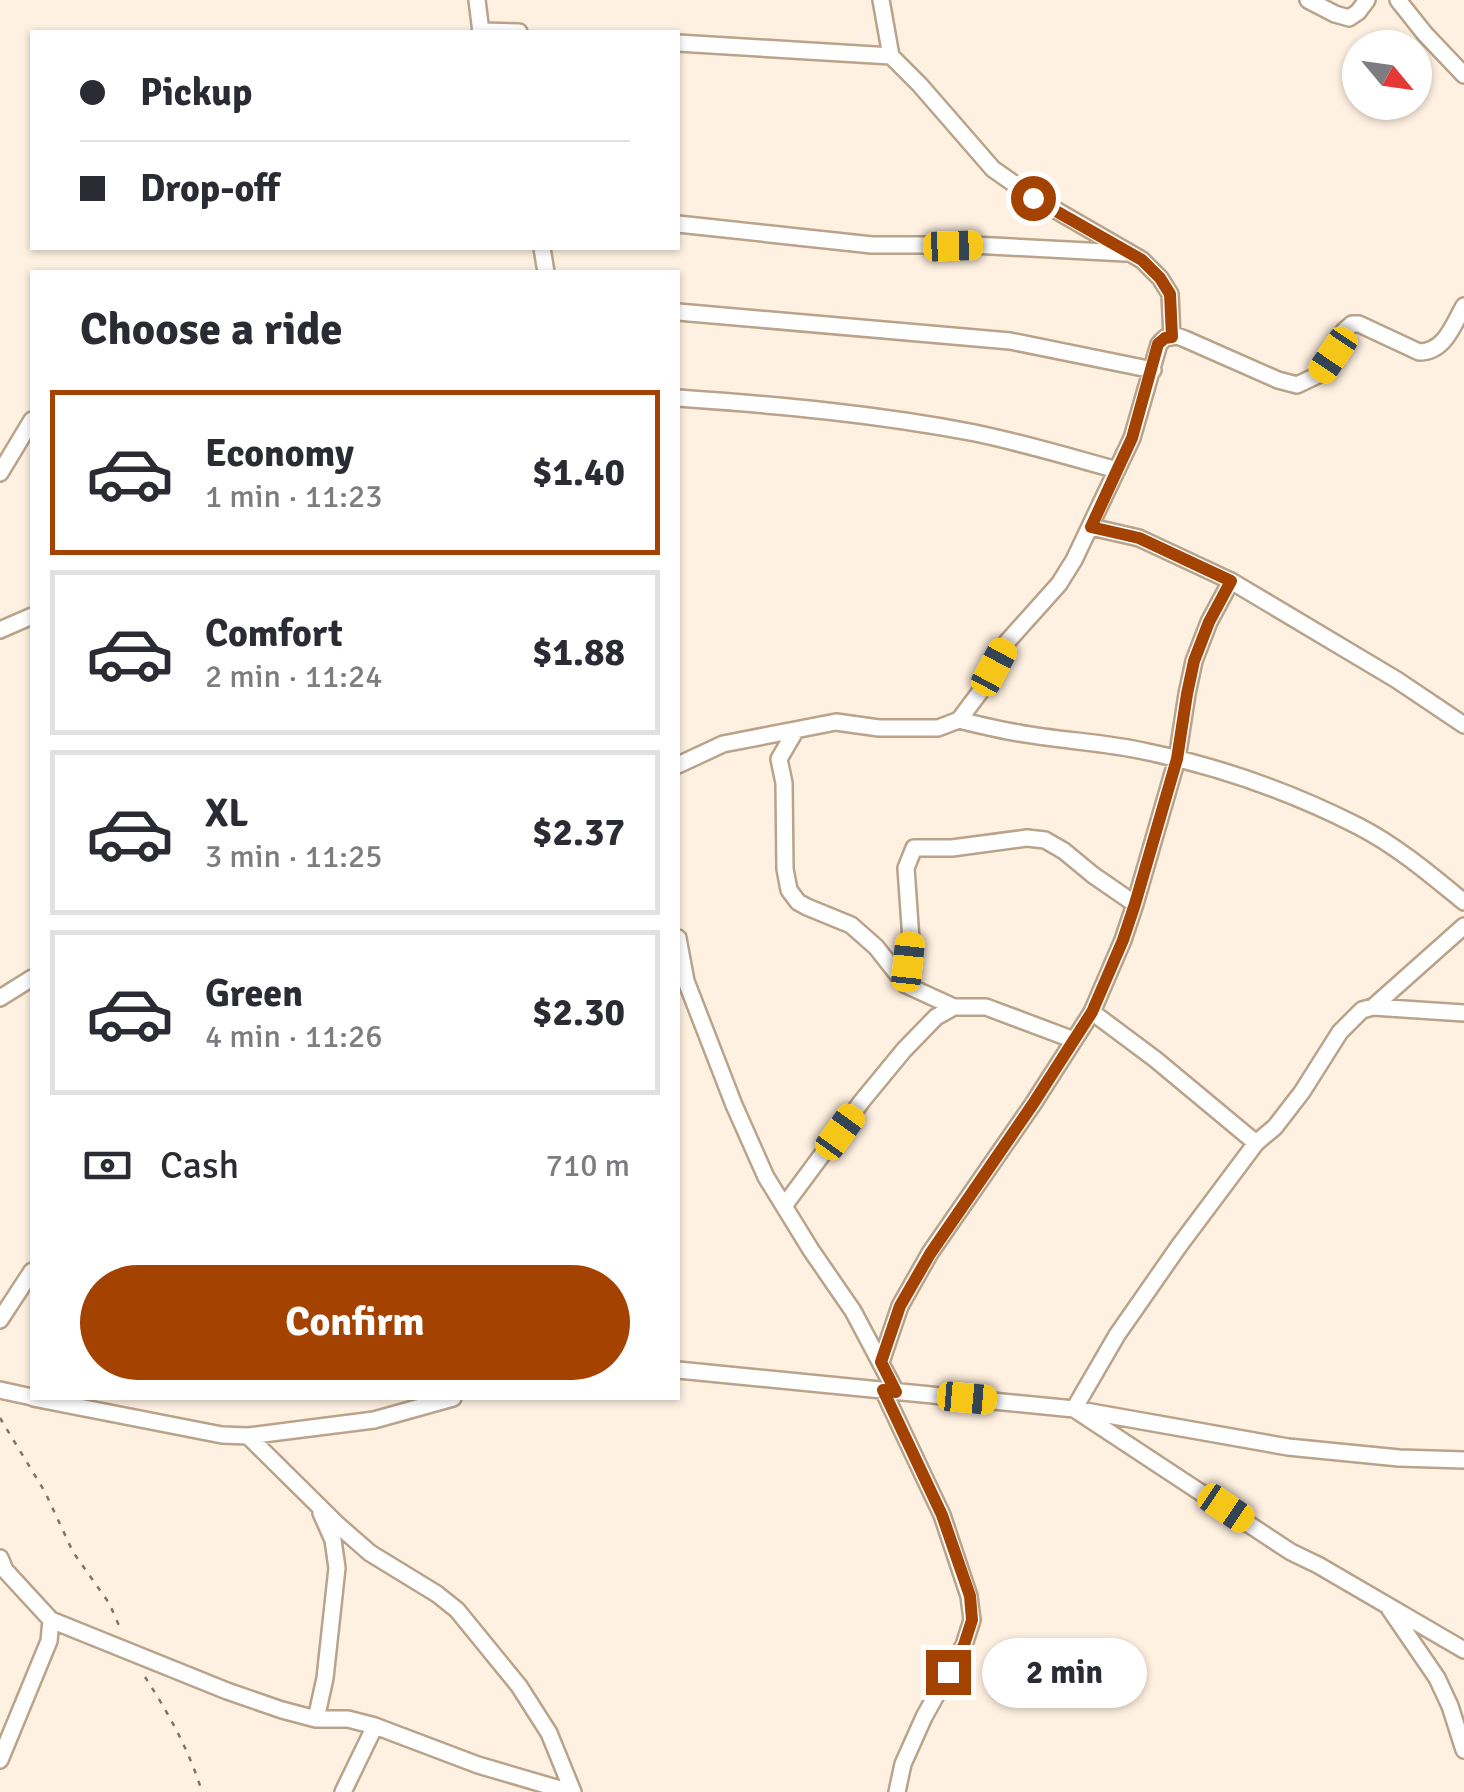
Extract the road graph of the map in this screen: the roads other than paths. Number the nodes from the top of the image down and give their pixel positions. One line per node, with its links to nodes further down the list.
1 (478, 0): 6 (street)
2 (880, 0): 8 (street)
3 (1308, 0): 4 (street)
4 (1367, 0)
5 (1398, 0): 9 (street)
6 (480, 30)
7 (680, 43): 8 (street)
8 (891, 56): 11 (street)
9 (1464, 75)
10 (680, 224): 11 (street)
11 (1130, 253): 14 (street)
12 (1464, 306): 14 (street)
13 (680, 312): 15 (street)
14 (1172, 337): 15 (street)
15 (1153, 370): 18 (street)
16 (680, 398): 18 (street)
17 (30, 423): 19 (street)
18 (1117, 470): 20 (street)
19 (0, 474)
20 (1091, 527): 21 (street); 24 (street)
21 (1231, 581): 25 (street); 27 (street)
22 (30, 617): 23 (street)
23 (0, 630)
24 (958, 720): 26 (street); 27 (street)
25 (1464, 725)
26 (796, 730): 28 (street); 34 (street)
27 (1177, 759): 29 (street); 30 (street)
28 (680, 764)
29 (1464, 902)
30 (1135, 904): 34 (street); 38 (street)
31 (1464, 926): 36 (street)
32 (680, 949): 42 (street)
33 (30, 979): 35 (street)
34 (906, 985): 37 (street)
35 (0, 998)
36 (1373, 1007): 39 (street); 41 (street)
37 (954, 1008): 40 (street); 42 (street)
38 (1092, 1012): 40 (street); 41 (street)
39 (1464, 1012)
40 (1074, 1040): 45 (street)
41 (1256, 1143): 52 (street)
42 (784, 1206): 45 (street)
43 (30, 1273): 44 (street)
44 (0, 1320)
45 (881, 1362): 48 (street)
46 (680, 1370): 48 (street)
47 (0, 1390): 49 (street)
48 (889, 1391): 52 (street); 66 (street)
49 (30, 1397)
50 (43, 1400): 53 (street)
51 (446, 1400): 53 (street)
52 (1074, 1408): 54 (street); 57 (street)
53 (248, 1436): 55 (street)
54 (1464, 1460)
55 (318, 1505): 60 (street); 65 (street)
56 (0, 1558): 58 (street)
57 (1387, 1605): 59 (street); 62 (street)
58 (51, 1620): 60 (street); 63 (street)
59 (1464, 1650)
60 (316, 1719): 61 (street)
61 (375, 1726): 64 (street); 65 (street)
62 (1464, 1750)
63 (0, 1760)
64 (343, 1792)
65 (571, 1792)
66 (897, 1792)

